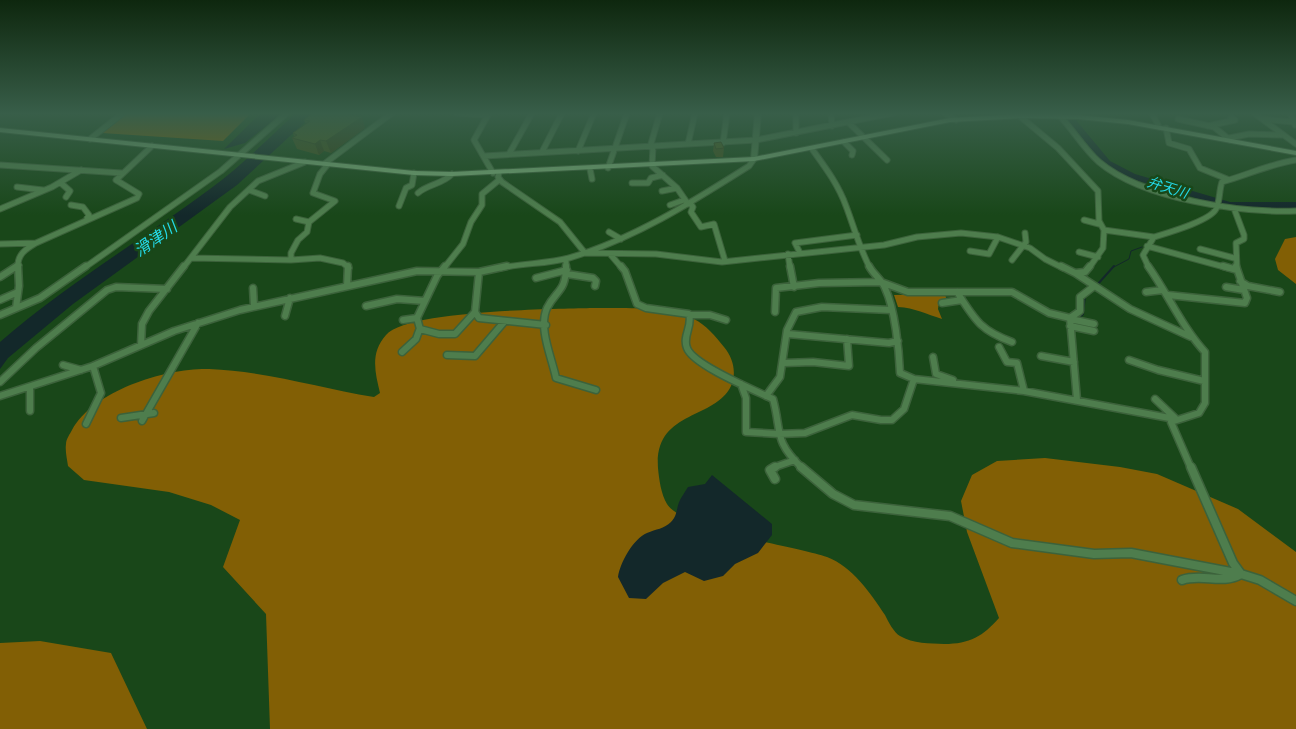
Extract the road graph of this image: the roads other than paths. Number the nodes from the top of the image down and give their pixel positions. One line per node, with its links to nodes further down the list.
1 (151, 147): 39 (street)
2 (164, 147): 23 (main road)
3 (250, 147): 23 (street)
4 (348, 147): 31 (street)
5 (478, 147): 26 (street)
6 (513, 147): 24 (street)
7 (545, 147): 21 (street)
8 (580, 147): 20 (street)
9 (652, 147): 18 (street); 34 (street)
10 (755, 147): 27 (street)
11 (821, 147): 19 (main road)
12 (849, 147): 25 (street)
13 (873, 147): 28 (street)
14 (1057, 147): 70 (street)
15 (1084, 147): 62 (street)
16 (1183, 147): 45 (street)
17 (1268, 147): 22 (main road)
18 (614, 149): 20 (street); 35 (street)
19 (812, 149): 27 (main road); 74 (street)
20 (578, 151): 21 (street)
21 (542, 152): 24 (street)
22 (1296, 153)
23 (243, 154): 30 (main road); 128 (street)
24 (509, 154): 26 (street)
25 (852, 155)
26 (484, 156): 42 (street)
27 (754, 159): 34 (main road); 58 (street)
28 (887, 160)
29 (1296, 160): 45 (street)
30 (305, 162): 31 (main road); 53 (street)
31 (326, 164): 40 (main road); 69 (street)
32 (0, 165): 33 (street)
33 (7, 165): 37 (street); 38 (street)
34 (652, 166): 35 (main road); 43 (street)
35 (608, 168): 36 (main road)
36 (590, 169): 42 (main road); 44 (street)
37 (0, 170)
38 (81, 170): 39 (street); 48 (street)
39 (122, 173): 66 (street)
40 (414, 173): 41 (main road); 49 (street)
41 (452, 174): 42 (main road); 46 (street)
42 (497, 175): 86 (street); 99 (street)
43 (663, 175): 47 (street); 51 (street)
44 (592, 179)
45 (1227, 179): 62 (street)
46 (431, 183): 49 (street); 55 (street)
47 (632, 183)
48 (62, 184): 52 (street); 57 (street)
49 (412, 185): 61 (street)
50 (17, 187): 52 (street)
51 (677, 188): 54 (street); 58 (street)
52 (44, 190): 63 (street)
53 (249, 190): 56 (street); 91 (street)
54 (662, 191)
55 (418, 193)
56 (265, 196)
57 (66, 197)
58 (687, 202): 60 (street); 77 (street); 96 (street)
59 (71, 205): 66 (street)
60 (670, 205)
61 (399, 206)
62 (1217, 208): 64 (street); 76 (street)
63 (0, 209)
64 (1235, 210): 65 (street); 92 (street)
65 (1296, 211)
66 (88, 218): 78 (street)
67 (296, 219): 69 (street)
68 (1084, 220): 70 (street)
69 (309, 222): 94 (street)
70 (1099, 224): 71 (street)
71 (1104, 230): 76 (street); 90 (street)
72 (609, 232): 77 (street)
73 (1025, 233): 80 (street)
74 (857, 235): 82 (street); 87 (street)
75 (998, 237): 80 (street); 82 (street); 84 (street)
76 (1154, 237): 81 (street)
77 (622, 239): 86 (street)
78 (36, 243): 79 (street); 97 (street)
79 (0, 244)
80 (1022, 245): 95 (street); 102 (street)
81 (1147, 246): 98 (street); 114 (street)
82 (859, 247): 87 (street); 105 (street)
83 (1200, 249): 92 (street)
84 (970, 251)
85 (1079, 252): 90 (street)
86 (586, 253): 88 (street); 93 (street)
87 (800, 253): 89 (street)
88 (610, 254): 96 (street); 133 (street)
89 (788, 254): 96 (street); 109 (street)
90 (1098, 257): 102 (street)
91 (191, 258): 94 (street); 113 (street)
92 (1234, 258): 98 (street)
93 (566, 259): 100 (street); 101 (street)
94 (292, 260): 107 (street)
95 (1012, 260)
96 (725, 261)
97 (18, 264): 103 (street); 116 (street)
98 (1237, 270): 106 (street)
99 (440, 272): 100 (street); 107 (street); 124 (street)
100 (479, 272): 130 (street)
101 (567, 272): 104 (street); 108 (street); 141 (street)
102 (1075, 273): 110 (street)
103 (1, 275)
104 (536, 278)
105 (881, 282): 109 (street); 117 (street); 129 (street)
106 (1240, 282): 115 (street); 119 (street)
107 (346, 286): 121 (street)
108 (594, 286)
109 (794, 287): 131 (street)
110 (1093, 287): 138 (street); 145 (street)
111 (1226, 287): 115 (street)
112 (253, 288): 126 (street)
113 (167, 289): 149 (street); 163 (street)
114 (1163, 290): 118 (street); 120 (street)
115 (1244, 290): 120 (street)
116 (18, 292): 122 (street); 128 (street)
117 (957, 292): 123 (street); 138 (street)
118 (1146, 292)
119 (1280, 292)
120 (1168, 295): 145 (street)
121 (290, 298): 126 (street); 134 (street)
122 (0, 300)
123 (962, 300): 125 (street); 148 (street)
124 (425, 301): 127 (street); 135 (street)
125 (942, 303)
126 (254, 306): 140 (street)
127 (366, 306)
128 (16, 308): 132 (street)
129 (891, 310): 144 (street); 147 (street)
130 (475, 312): 139 (street); 142 (street)
131 (775, 312)
132 (0, 315)
133 (690, 315): 137 (street); 164 (street)
134 (285, 316)
135 (417, 318): 136 (street); 142 (street)
136 (403, 320)
137 (726, 320)
138 (1070, 321): 143 (street); 156 (street)
139 (504, 322): 141 (street); 152 (street)
140 (198, 323): 149 (street); 174 (street)
141 (546, 325): 167 (street)
142 (420, 328): 151 (street)
143 (1094, 328)
144 (788, 334): 146 (street); 157 (street)
145 (1191, 337): 162 (street)
146 (847, 339): 147 (street); 157 (street)
147 (898, 340): 161 (street)
148 (1012, 342)
149 (141, 345): 159 (street)
150 (1000, 348): 168 (street)
151 (402, 352)
152 (447, 355)
153 (1041, 356): 156 (street)
154 (933, 357): 165 (street)
155 (1130, 360): 162 (street)
156 (1074, 362): 172 (street)
157 (784, 363): 170 (street)
158 (63, 364): 160 (street)
159 (93, 366): 160 (street); 178 (street)
160 (81, 370): 166 (street)
161 (914, 379): 165 (street); 179 (street)
162 (1204, 381): 176 (street)
163 (0, 382)
164 (741, 384): 170 (street); 179 (street)
165 (963, 384): 168 (street)
166 (30, 388): 169 (street); 173 (street)
167 (596, 390)
168 (1024, 391): 172 (street)
169 (0, 396)
170 (766, 396): 179 (street)
171 (1154, 399): 176 (street)
172 (1077, 400): 176 (street)
173 (30, 411)
174 (151, 413): 175 (street); 177 (street)
175 (121, 418)
176 (1176, 419): 182 (street)
177 (142, 421)
178 (86, 424)
179 (778, 434): 180 (street)
180 (795, 460): 181 (street); 182 (street)
181 (775, 479)
182 (1241, 574): 183 (street); 184 (street)
183 (1182, 580)
184 (1296, 600)

